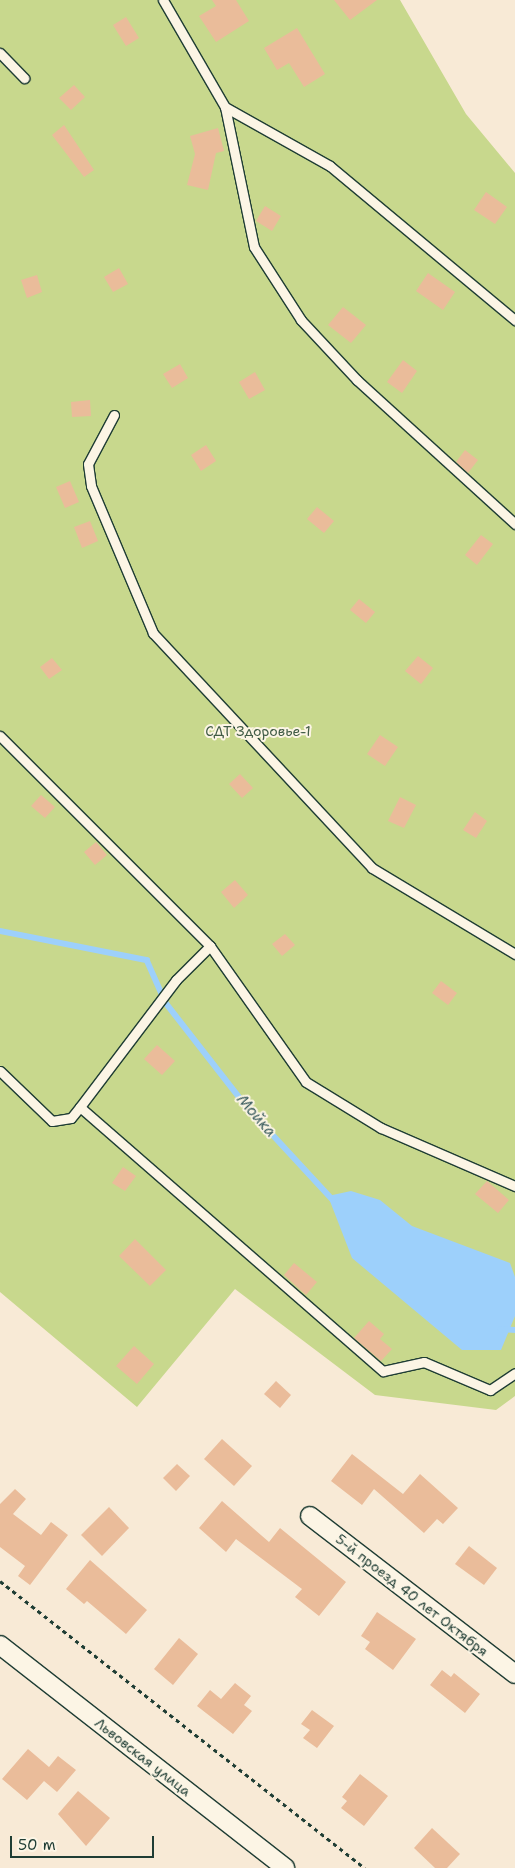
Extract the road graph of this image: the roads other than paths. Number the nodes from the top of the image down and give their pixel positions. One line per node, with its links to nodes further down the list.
1 (163, 0): 4 (lane)
2 (0, 53): 3 (lane)
3 (24, 78)
4 (225, 107): 5 (lane); 7 (lane)
5 (515, 320)
6 (114, 415): 10 (lane)
7 (515, 524)
8 (0, 736): 9 (lane)
9 (210, 946): 12 (lane); 13 (lane)
10 (515, 954)
11 (0, 1071): 12 (lane)
12 (80, 1107): 14 (lane)
13 (515, 1186)
14 (515, 1373)
15 (310, 1516): 17 (street, 5-й проезд 40 лет Октября)
16 (0, 1645): 18 (street, Львовская улица)
17 (515, 1674)
18 (285, 1868)

